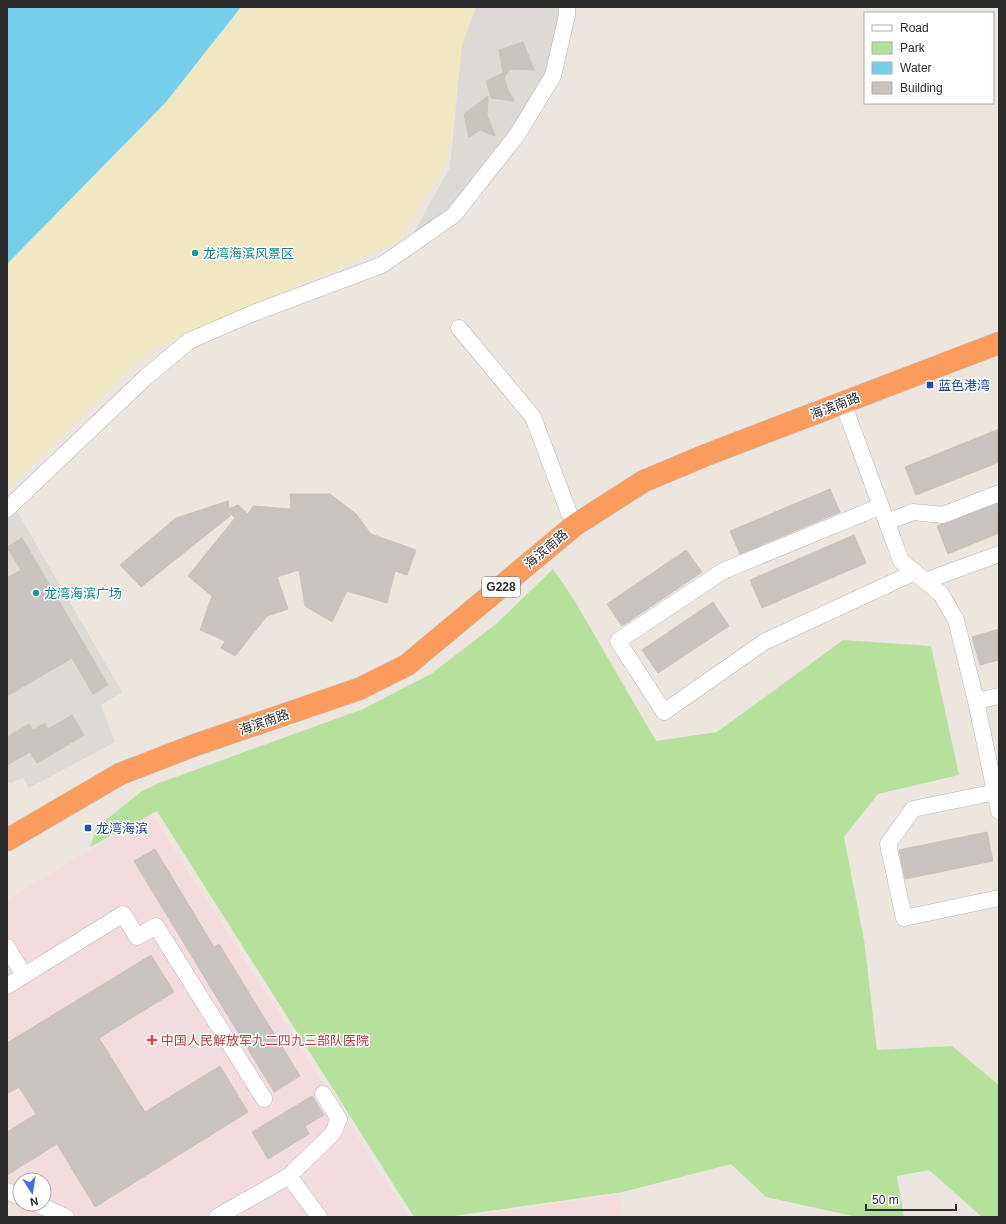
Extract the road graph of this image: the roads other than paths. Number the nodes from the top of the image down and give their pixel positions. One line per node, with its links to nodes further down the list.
1 (568, 7): 8 (street)
2 (459, 328): 9 (street)
3 (999, 329): 9 (highway, 海滨南路 / G228)
4 (999, 343): 5 (highway, 海滨南路 / G228)
5 (843, 403): 7 (street); 18 (highway, 海滨南路 / G228)
6 (999, 493): 10 (street)
7 (881, 506): 10 (street); 12 (street)
8 (7, 509)
9 (569, 514): 17 (highway, 海滨南路 / G228)
10 (887, 522): 12 (street)
11 (999, 554): 12 (street)
12 (920, 577): 14 (street)
13 (999, 696): 14 (street)
14 (976, 701): 15 (street)
15 (996, 792): 16 (street); 19 (street)
16 (999, 811)
17 (7, 824)
18 (7, 840)
19 (999, 898)
20 (7, 947): 21 (street)
21 (24, 975): 22 (street); 24 (street)
22 (7, 986)
23 (323, 1094): 25 (street)
24 (264, 1099)
25 (289, 1176): 28 (street); 29 (street)
26 (52, 1211): 27 (street)
27 (66, 1217)
28 (216, 1217)
29 (319, 1217)

